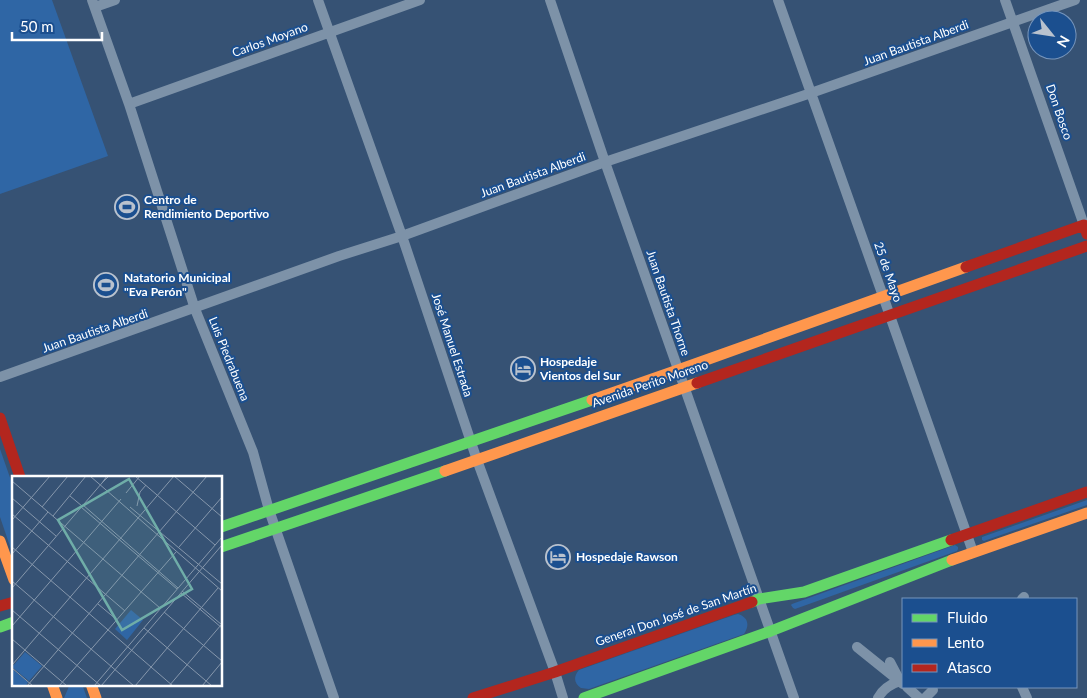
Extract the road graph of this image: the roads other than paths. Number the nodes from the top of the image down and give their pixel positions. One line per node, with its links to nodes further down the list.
1 (115, 0): 8 (street)
2 (318, 0): 10 (street, José Manuel Estrada)
3 (420, 0): 10 (street, Carlos Moyano)
4 (550, 0): 13 (street, Juan Bautista Thorne)
5 (778, 0): 11 (street, 25 de Mayo)
6 (1005, 0): 9 (street, Don Bosco)
7 (1075, 0): 9 (street, Juan Bautista Alberdi)
8 (94, 4): 12 (street, Luis Piedrabuena)
9 (1013, 22): 11 (street, Juan Bautista Alberdi); 14 (street, Don Bosco)
10 (331, 32): 12 (street, Carlos Moyano); 15 (street, José Manuel Estrada)
11 (811, 93): 13 (street, Juan Bautista Alberdi); 17 (street, 25 de Mayo)
12 (129, 104): 18 (street, Luis Piedrabuena)
13 (605, 162): 15 (street, Juan Bautista Alberdi); 20 (street, Juan Bautista Thorne)
14 (1086, 230): 17 (street, Avenida Perito Moreno)
15 (402, 236): 18 (street, Juan Bautista Alberdi); 24 (street, José Manuel Estrada)
16 (1087, 246): 19 (street, Avenida Perito Moreno)
17 (883, 296): 19 (street, 25 de Mayo); 20 (street, Avenida Perito Moreno)
18 (195, 308): 21 (street, Juan Bautista Alberdi); 28 (street, Luis Piedrabuena)
19 (889, 314): 22 (street, Avenida Perito Moreno); 32 (street, 25 de Mayo)
20 (678, 370): 22 (street, Juan Bautista Thorne); 24 (street, Avenida Perito Moreno)
21 (0, 378)
22 (684, 387): 25 (street, Avenida Perito Moreno); 37 (street, Juan Bautista Thorne)
23 (0, 418): 26 (street)
24 (470, 441): 25 (street, José Manuel Estrada); 28 (street, Avenida Perito Moreno)
25 (477, 460): 31 (street, Avenida Perito Moreno); 43 (street, José Manuel Estrada)
26 (20, 476)
27 (1087, 492): 32 (street, General Don José de San Martín)
28 (269, 510): 30 (street, Avenida Perito Moreno); 31 (street, Luis Piedrabuena)
29 (1087, 513): 35 (street)
30 (222, 527)
31 (275, 528): 34 (street, Avenida Perito Moreno); 53 (street, Luis Piedrabuena)
32 (967, 534): 35 (street, 25 de Mayo); 37 (street, General Don José de San Martín)
33 (0, 541): 36 (street)
34 (222, 548)
35 (973, 552): 40 (street)
36 (12, 574)
37 (759, 599): 40 (street, Juan Bautista Thorne); 43 (street, General Don José de San Martín)
38 (12, 623): 39 (street)
39 (0, 627)
40 (771, 631): 56 (street); 57 (street, Juan Bautista Thorne)
41 (857, 647): 45 (street)
42 (890, 662): 44 (street)
43 (555, 672): 54 (street, General Don José de San Martín); 55 (street, José Manuel Estrada)
44 (902, 682)
45 (902, 683)
46 (902, 684): 58 (street)
47 (53, 686): 51 (street)
48 (92, 686): 52 (street)
49 (908, 688): 59 (street)
50 (933, 690): 60 (street)
51 (57, 698)
52 (96, 698)
53 (334, 698)
54 (473, 698)
55 (563, 698)
56 (584, 698)
57 (794, 698)
58 (878, 698)
59 (919, 698)
60 (925, 698)

